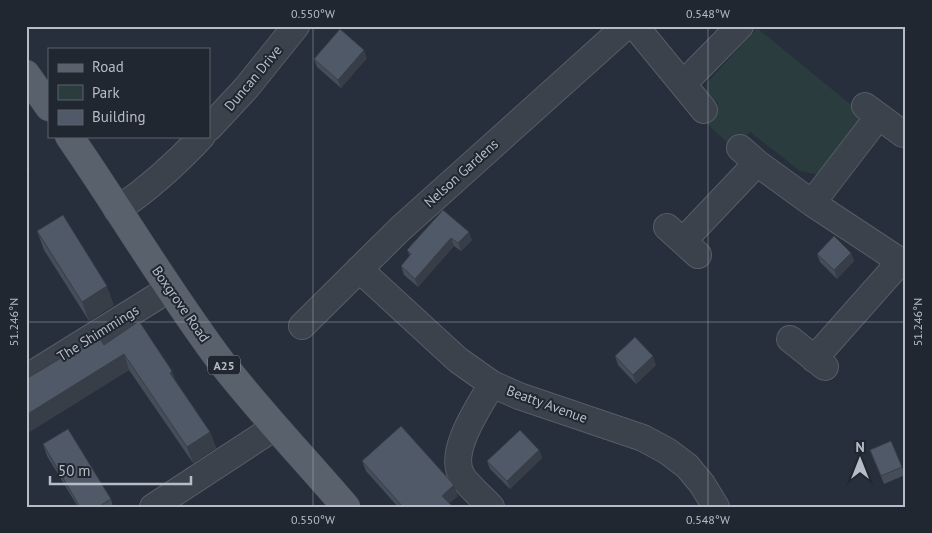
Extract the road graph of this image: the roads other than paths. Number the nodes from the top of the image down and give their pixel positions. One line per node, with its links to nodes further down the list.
1 (296, 26): 7 (street, Duncan Drive)
2 (626, 26): 15 (street, Nelson Gardens)
3 (635, 26): 5 (street)
4 (740, 26): 5 (street)
5 (682, 84): 6 (street)
6 (704, 110)
7 (210, 127)
8 (903, 134): 11 (street)
9 (70, 138): 12 (main road, Boxgrove Road / A25)
10 (200, 138): 12 (street)
11 (812, 203): 13 (street); 14 (street)
12 (117, 210): 16 (main road, Boxgrove Road / A25)
13 (683, 241)
14 (903, 264): 18 (street)
15 (359, 269): 17 (street, Nelson Gardens); 20 (street, Beatty Avenue)
16 (169, 289): 19 (street, The Shimmings); 21 (main road, Boxgrove Road / A25)
17 (302, 326)
18 (790, 339)
19 (26, 378)
20 (492, 384): 24 (street); 25 (street, Beatty Avenue)
21 (274, 427): 22 (street); 23 (main road, Boxgrove Road / A25)
22 (154, 507)
23 (346, 507)
24 (491, 507)
25 (716, 507)

